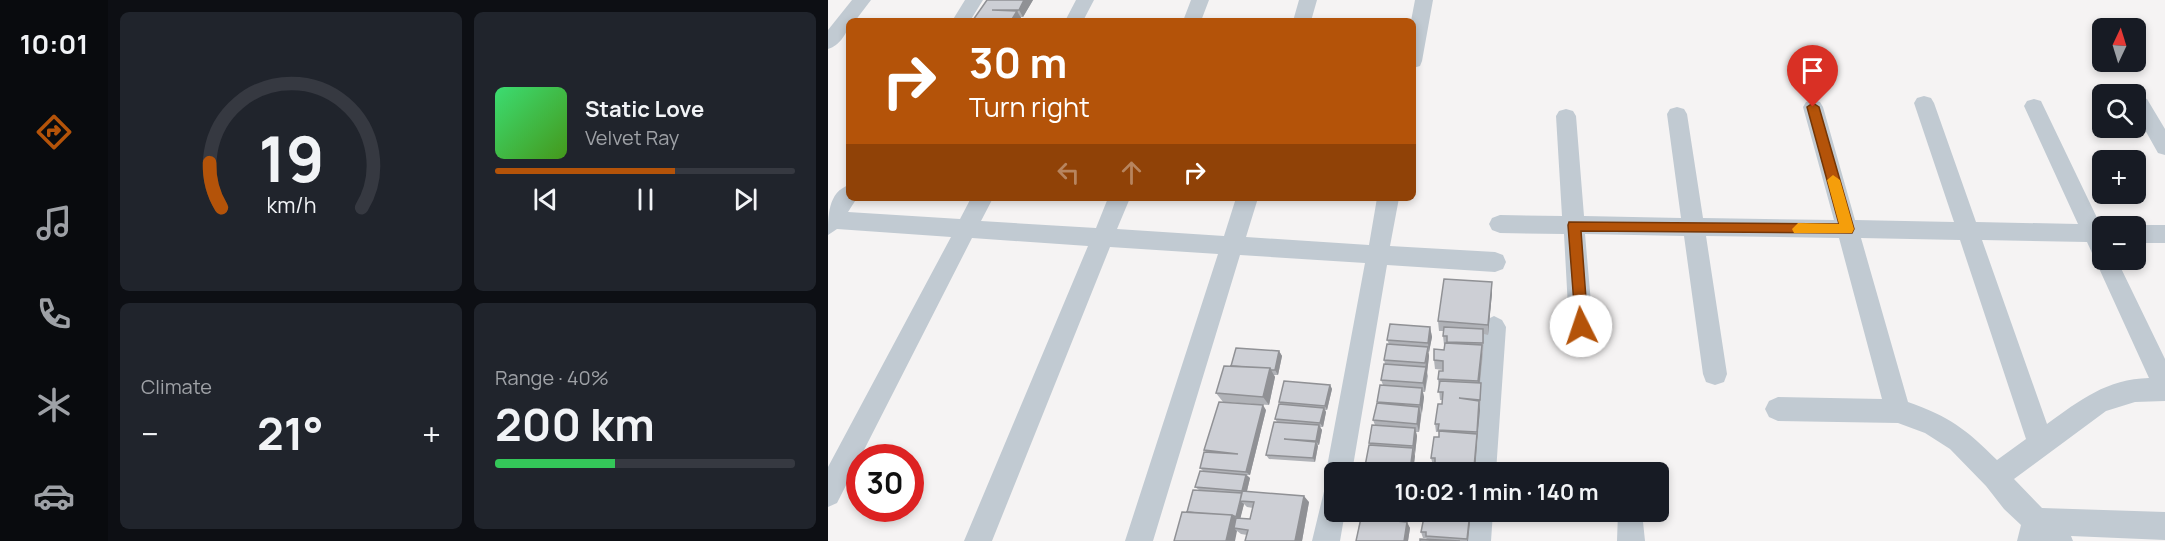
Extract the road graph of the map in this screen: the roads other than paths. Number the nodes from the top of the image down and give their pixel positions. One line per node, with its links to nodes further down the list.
1 (861, 0): 7 (street)
2 (975, 0): 8 (street)
3 (1085, 0): 9 (street)
4 (1200, 0): 10 (street)
5 (1308, 0): 11 (street)
6 (1424, 0): 14 (street)
7 (848, 18)
8 (963, 18)
9 (1076, 18)
10 (1193, 18)
11 (1303, 18)
12 (846, 20): 13 (street)
13 (828, 44)
14 (1416, 44)
15 (1924, 103): 34 (street)
16 (2034, 106): 29 (street)
17 (1813, 107): 33 (street)
18 (1677, 114): 31 (street)
19 (2146, 114): 21 (street)
20 (1566, 116): 30 (street)
21 (2165, 147)
22 (846, 197): 27 (street)
23 (980, 201): 32 (street)
24 (1118, 201): 37 (street)
25 (1245, 201): 39 (street)
26 (1387, 201): 40 (street)
27 (829, 222): 32 (street)
28 (1500, 224): 30 (street)
29 (2092, 224)
30 (1574, 225): 31 (street); 43 (street)
31 (1694, 227): 33 (street); 45 (street)
32 (966, 228): 37 (street); 53 (street)
33 (1847, 229): 34 (street); 48 (street)
34 (1970, 231): 38 (street); 49 (street)
35 (2146, 234): 36 (street)
36 (2165, 234)
37 (1103, 237): 39 (street); 59 (street)
38 (2092, 239)
39 (1232, 245): 40 (street); 60 (street)
40 (1378, 254): 41 (street); 50 (street)
41 (1495, 262)
42 (2111, 270): 46 (street)
43 (1581, 326)
44 (1494, 327): 51 (street)
45 (1715, 374)
46 (2165, 387): 49 (street)
47 (1778, 409): 48 (street)
48 (1898, 411): 52 (street)
49 (2041, 444): 52 (street)
50 (1340, 462)
51 (1484, 462)
52 (1995, 477): 58 (street)
53 (828, 495)
54 (1329, 522): 61 (street)
55 (1479, 522): 62 (street)
56 (1630, 522): 63 (street)
57 (2165, 526): 58 (street)
58 (2034, 531): 64 (street)
59 (978, 541)
60 (1139, 541)
61 (1326, 541)
62 (1478, 541)
63 (1631, 541)
64 (2060, 541)

